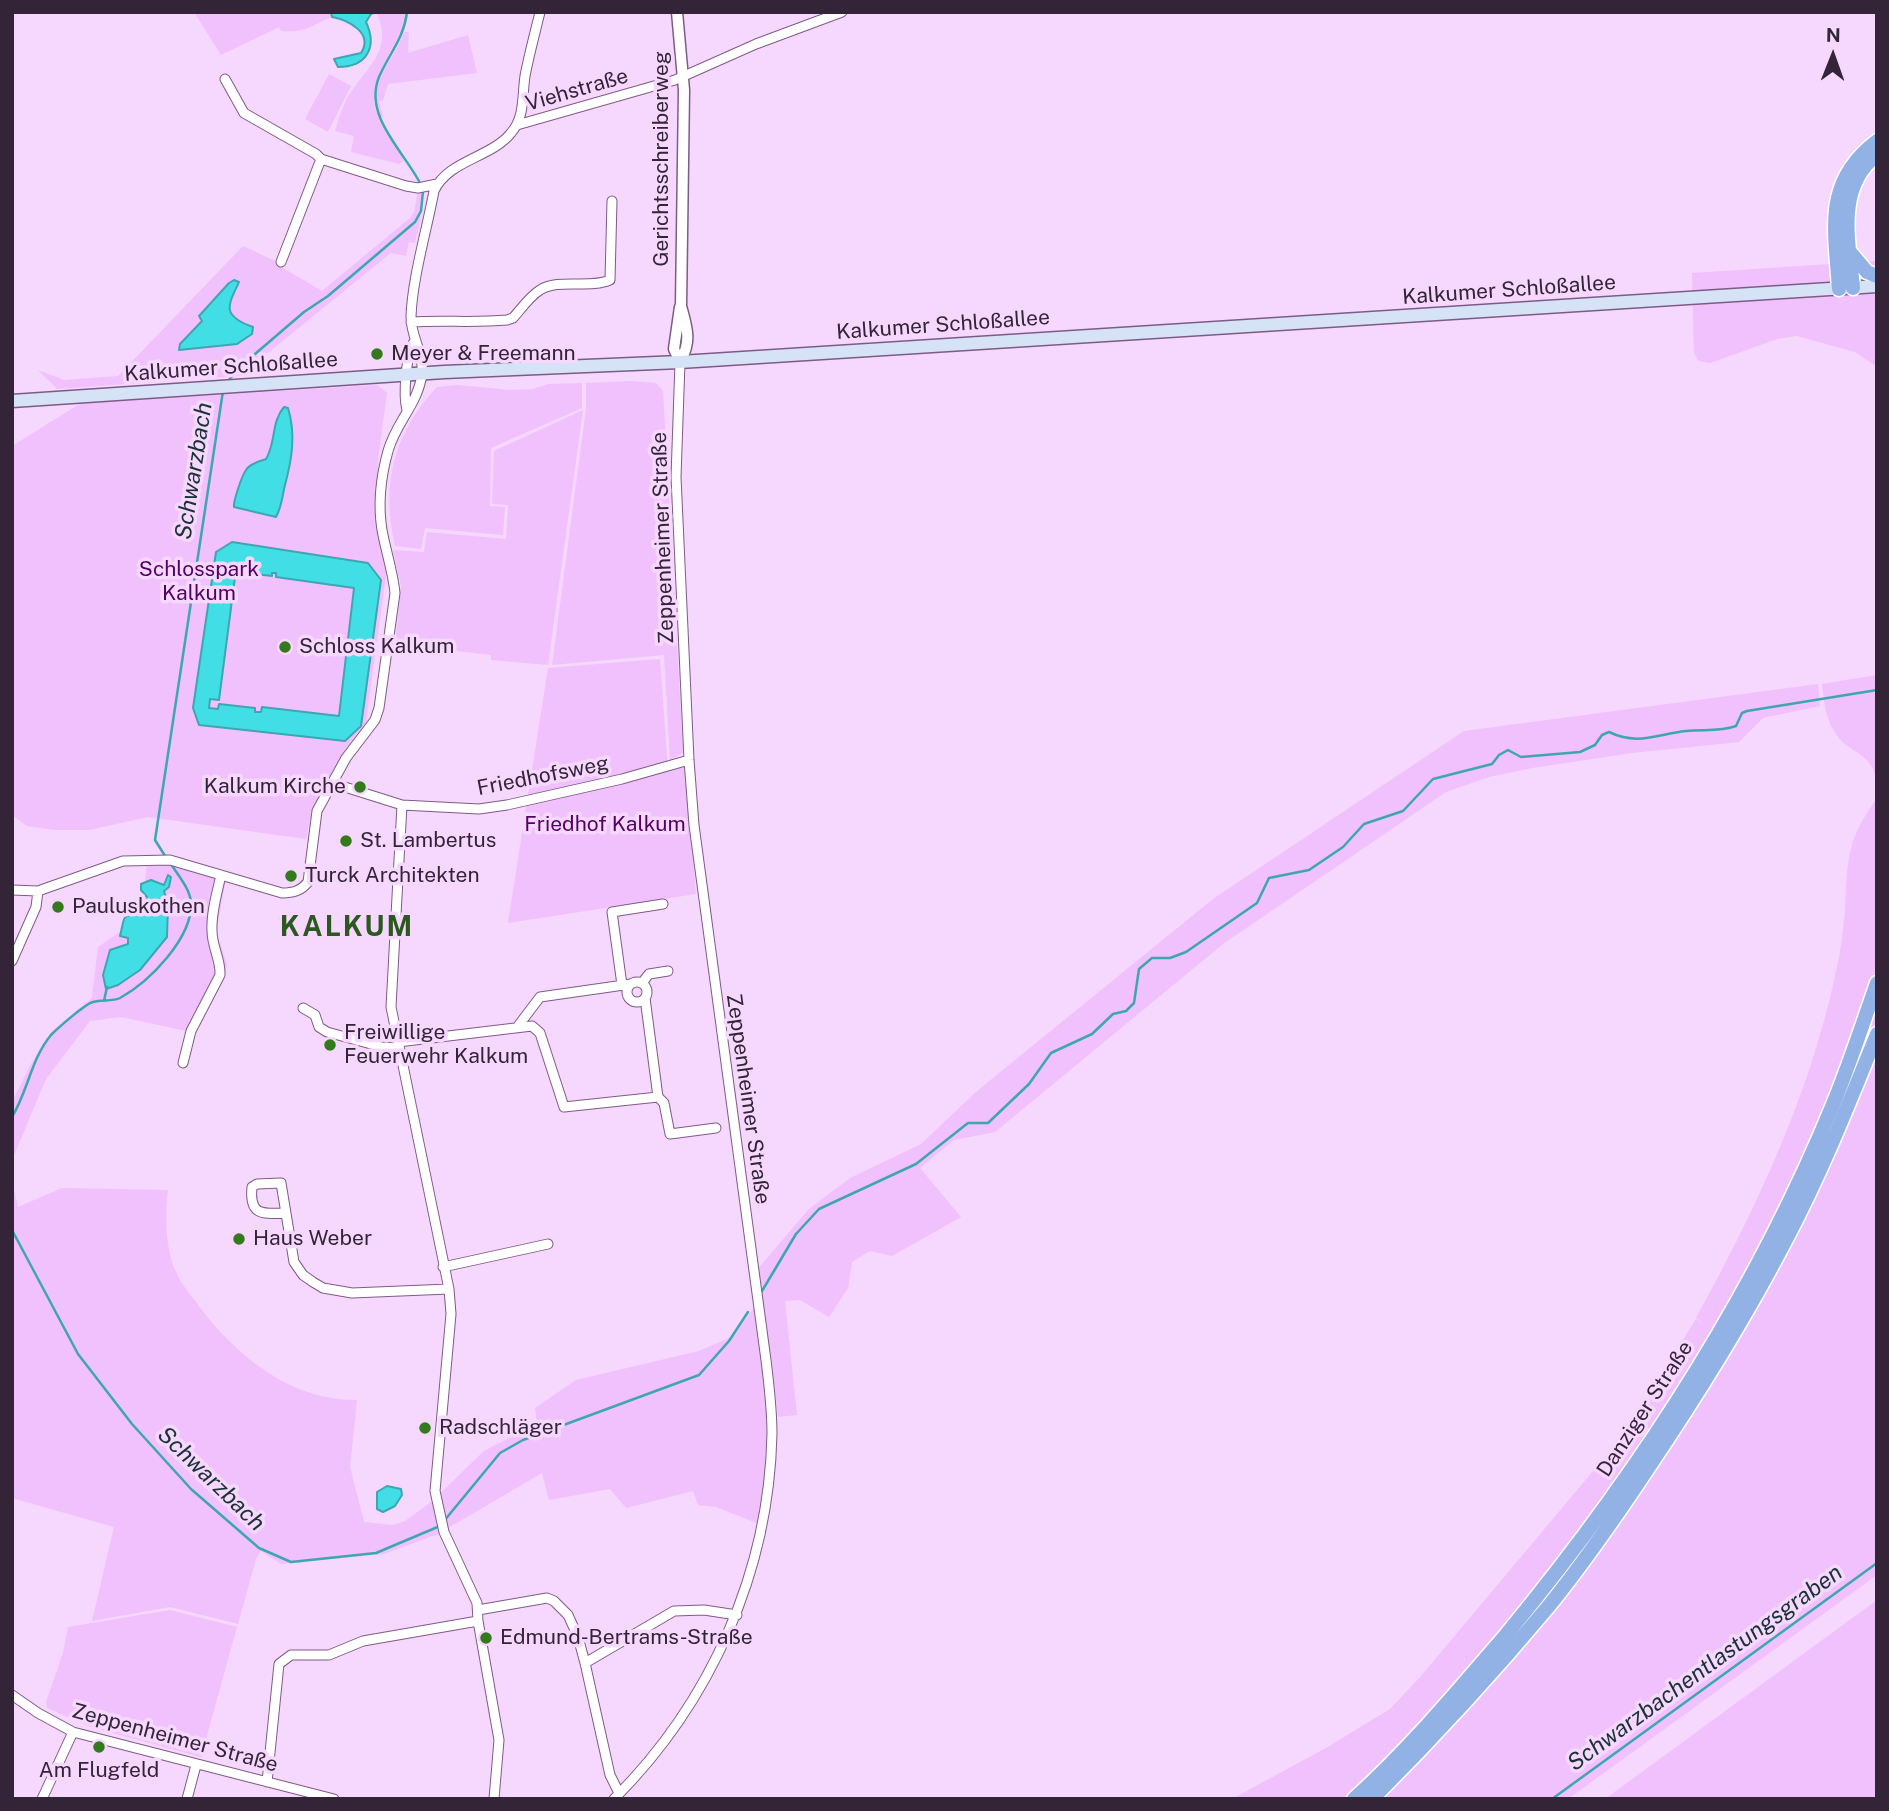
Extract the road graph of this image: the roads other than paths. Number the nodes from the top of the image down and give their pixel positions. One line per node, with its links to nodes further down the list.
1 (540, 12): 6 (street)
2 (677, 12): 4 (street, Gerichtsschreiberweg)
3 (842, 12): 4 (street, Viehstraße)
4 (684, 76): 6 (street, Viehstraße); 19 (street, Gerichtsschreiberweg)
5 (225, 79): 9 (street)
6 (517, 125): 10 (street)
7 (1877, 141): 16 (highway)
8 (1877, 155): 12 (highway)
9 (321, 159): 10 (street); 13 (street)
10 (437, 184): 17 (street)
11 (612, 201): 17 (street)
12 (1850, 252): 14 (highway); 16 (highway)
13 (281, 262)
14 (1877, 276)
15 (1877, 286): 16 (main road, Kalkumer Schloßallee)
16 (1846, 288): 19 (main road, Kalkumer Schloßallee)
17 (411, 323): 18 (street)
18 (414, 342): 20 (street); 21 (street)
19 (680, 362): 20 (main road, Kalkumer Schloßallee); 24 (street, Zeppenheimer Straße)
20 (422, 373): 21 (main road, Kalkumer Schloßallee); 23 (street)
21 (407, 374): 22 (main road, Kalkumer Schloßallee); 23 (street)
22 (12, 401)
23 (407, 410): 25 (street)
24 (689, 760): 26 (street, Friedhofsweg); 49 (street, Zeppenheimer Straße)
25 (332, 783): 26 (street); 27 (street)
26 (402, 805): 40 (street)
27 (221, 875): 29 (street); 41 (street)
28 (12, 890): 29 (street)
29 (38, 891): 31 (street)
30 (663, 904): 35 (street)
31 (12, 961)
32 (668, 971): 33 (street)
33 (642, 983): 35 (street); 36 (street)
34 (1877, 983): 61 (highway, Danziger Straße)
35 (627, 985): 36 (street); 38 (street)
36 (645, 998): 42 (street)
37 (303, 1008): 40 (street)
38 (518, 1026): 40 (street); 42 (street)
39 (1877, 1034): 62 (highway, Danziger Straße)
40 (398, 1045): 46 (street)
41 (183, 1063)
42 (658, 1097): 43 (street)
43 (716, 1128)
44 (285, 1213): 44 (street); 47 (street)
45 (548, 1244): 46 (street)
46 (443, 1267): 47 (street)
47 (449, 1289): 48 (street)
48 (478, 1610): 50 (street); 51 (street)
49 (737, 1615): 51 (street); 56 (street, Zeppenheimer Straße)
50 (478, 1621): 55 (street); 60 (street)
51 (585, 1663): 56 (street)
52 (12, 1695): 53 (street, Zeppenheimer Straße)
53 (74, 1732): 54 (street, Zeppenheimer Straße); 57 (street)
54 (195, 1765): 55 (street, Zeppenheimer Straße); 58 (street)
55 (267, 1782): 59 (street, Zeppenheimer Straße)
56 (617, 1796)
57 (42, 1799)
58 (187, 1799)
59 (334, 1799)
60 (494, 1799)
61 (1354, 1799)
62 (1372, 1799)

